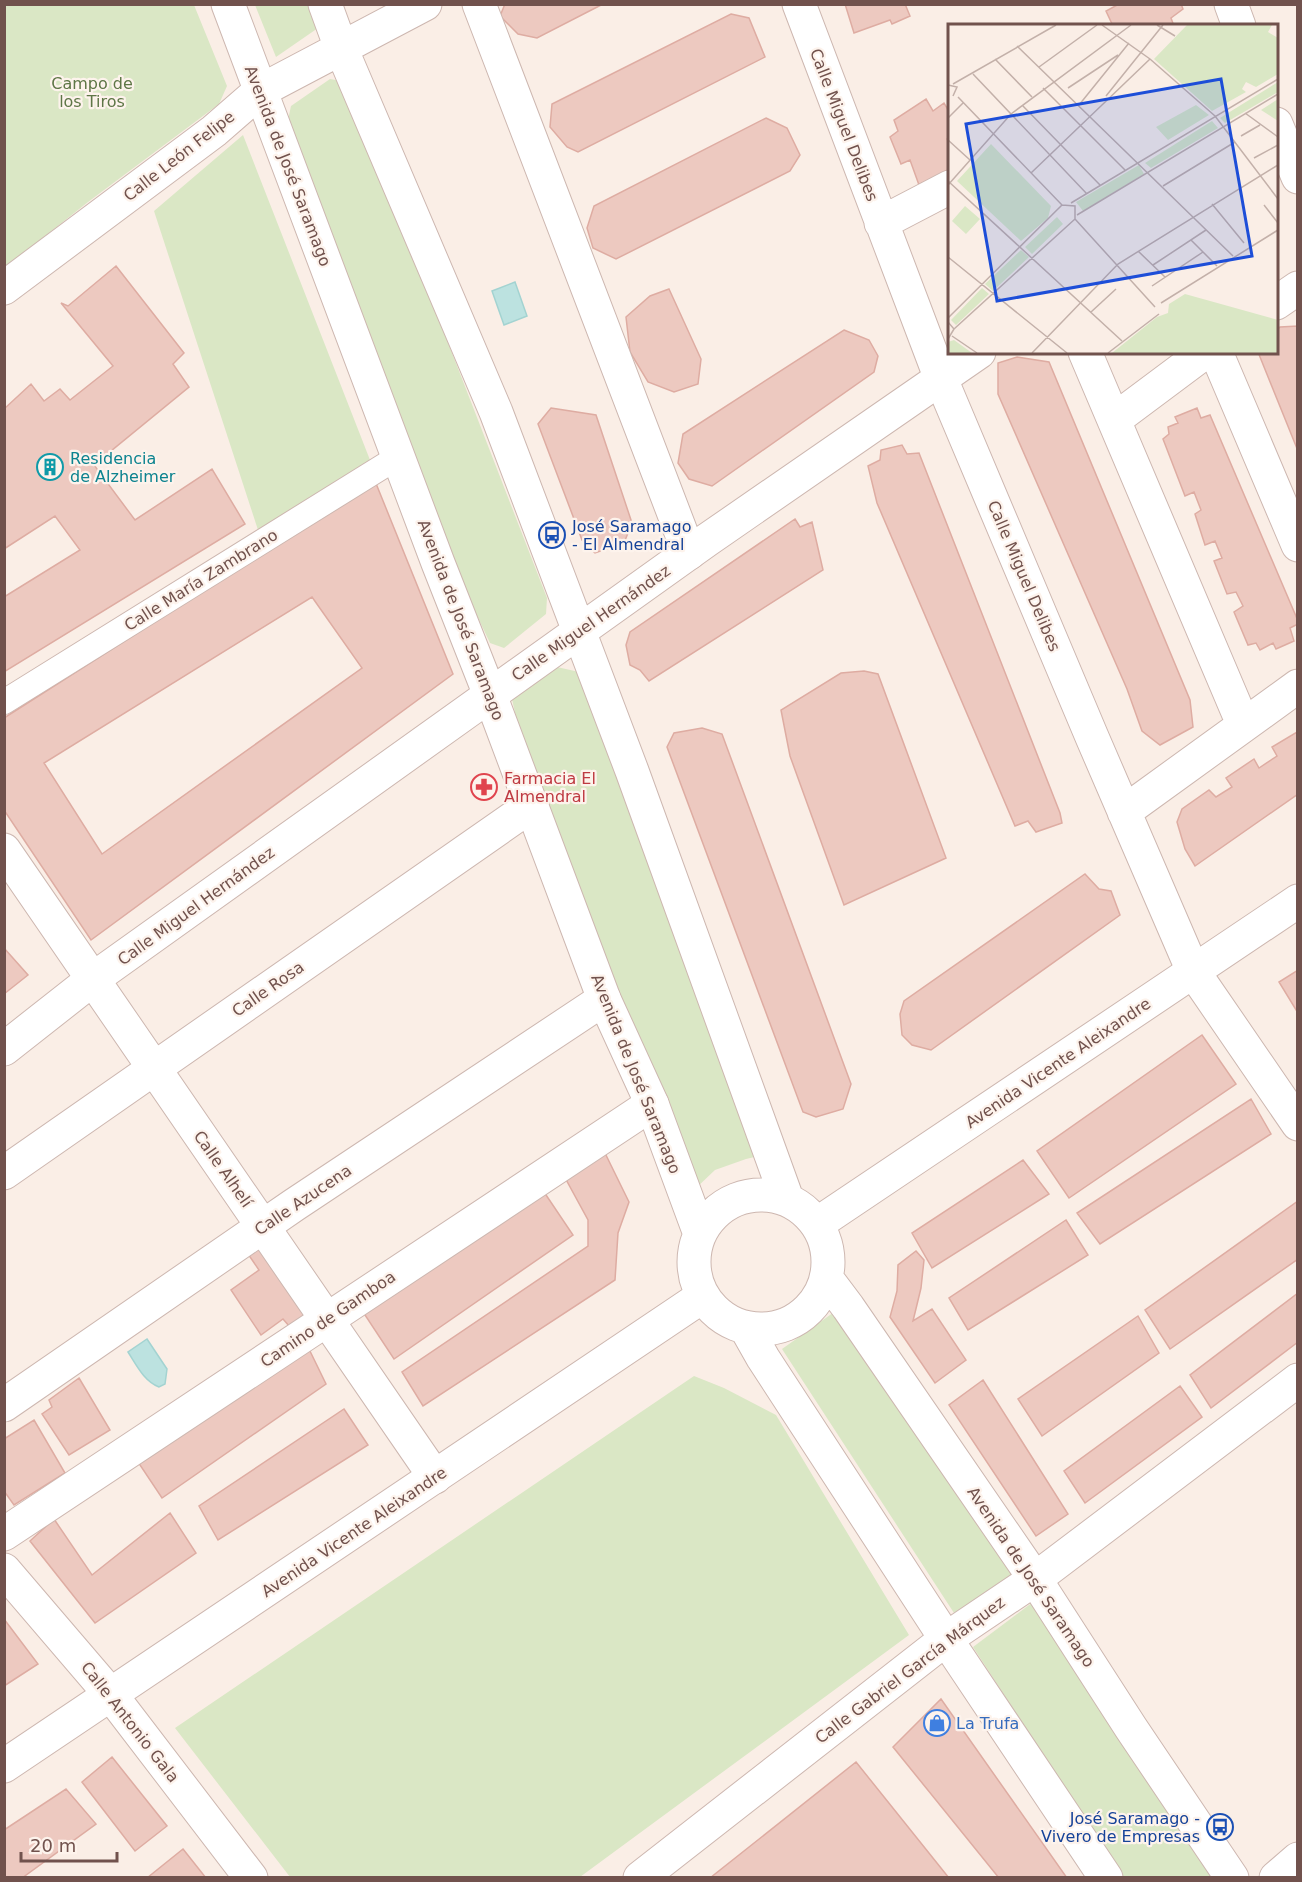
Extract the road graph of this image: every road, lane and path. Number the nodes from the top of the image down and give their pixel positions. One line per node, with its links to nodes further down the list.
1 (228, 4): 9 (street, Avenida de José Saramago)
2 (325, 4): 8 (street)
3 (425, 4): 8 (street, Calle León Felipe)
4 (479, 4): 25 (street)
5 (798, 4): 13 (street, Calle Miguel Delibes)
6 (1232, 4): 7 (street)
7 (1238, 24)
8 (341, 48): 9 (street, Calle León Felipe); 26 (street)
9 (260, 91): 14 (street, Calle León Felipe); 23 (street, Avenida de José Saramago)
10 (1279, 137): 11 (street)
11 (1298, 177)
12 (948, 188): 13 (street)
13 (881, 224): 21 (street, Calle Miguel Delibes)
14 (4, 288)
15 (1298, 288): 16 (street)
16 (1278, 302)
17 (976, 354): 21 (street, Calle Miguel Hernández)
18 (1085, 354): 22 (street)
19 (1202, 354): 22 (street)
20 (1217, 354): 24 (street)
21 (941, 379): 25 (street, Calle Miguel Hernández); 32 (street, Calle Miguel Delibes)
22 (1113, 420): 30 (street)
23 (398, 457): 28 (street, Avenida de José Saramago); 29 (street, Calle María Zambrano)
24 (1298, 545)
25 (689, 554): 26 (street, Calle Miguel Hernández)
26 (578, 632): 28 (street, Calle Miguel Hernández); 44 (street)
27 (1298, 686): 30 (street)
28 (490, 695): 31 (street, Avenida de José Saramago); 37 (street, Calle Miguel Hernández)
29 (4, 702)
30 (1243, 724): 32 (street)
31 (532, 806): 38 (street, Avenida de José Saramago); 40 (street, Calle Rosa)
32 (1124, 812): 36 (street, Calle Miguel Delibes)
33 (4, 850): 37 (street, Calle Alhelí)
34 (4, 880): 37 (street, Calle Alhelí)
35 (1298, 901): 36 (street, Avenida Vicente Aleixandre)
36 (1194, 971): 42 (street, Calle Miguel Delibes); 45 (street, Avenida Vicente Aleixandre)
37 (93, 979): 39 (street, Calle Miguel Hernández); 40 (street, Calle Alhelí)
38 (604, 999): 41 (street, Avenida de José Saramago); 46 (street, Calle Azucena)
39 (5, 1048)
40 (154, 1069): 43 (street, Calle Rosa); 46 (street, Calle Alhelí)
41 (652, 1104): 47 (street, Avenida de José Saramago); 50 (street, Camino de Gamboa)
42 (1298, 1124)
43 (4, 1173)
44 (787, 1199): 45 (street); 47 (street)
45 (817, 1224): 48 (street)
46 (263, 1227): 50 (street, Calle Alhelí); 53 (street, Calle Azucena)
47 (700, 1234): 49 (street)
48 (827, 1279): 51 (street); 57 (street, Avenida de José Saramago)
49 (703, 1296): 51 (street); 54 (street, Avenida Vicente Aleixandre)
50 (327, 1320): 54 (street, Calle Alhelí); 55 (street, Camino de Gamboa)
51 (746, 1328): 58 (street)
52 (1298, 1380): 57 (street, Calle Gabriel García Márquez)
53 (4, 1405)
54 (435, 1477): 59 (street, Avenida Vicente Aleixandre)
55 (4, 1534)
56 (4, 1570): 59 (street, Calle Antonio Gala)
57 (1035, 1579): 58 (street, Calle Gabriel García Márquez); 65 (street, Avenida de José Saramago)
58 (946, 1639): 63 (street, Calle Gabriel García Márquez); 64 (street)
59 (111, 1695): 60 (street, Avenida Vicente Aleixandre); 62 (street, Calle Antonio Gala)
60 (4, 1766)
61 (1298, 1859): 66 (street)
62 (251, 1878)
63 (640, 1878)
64 (1106, 1878)
65 (1232, 1878)
66 (1276, 1878)

